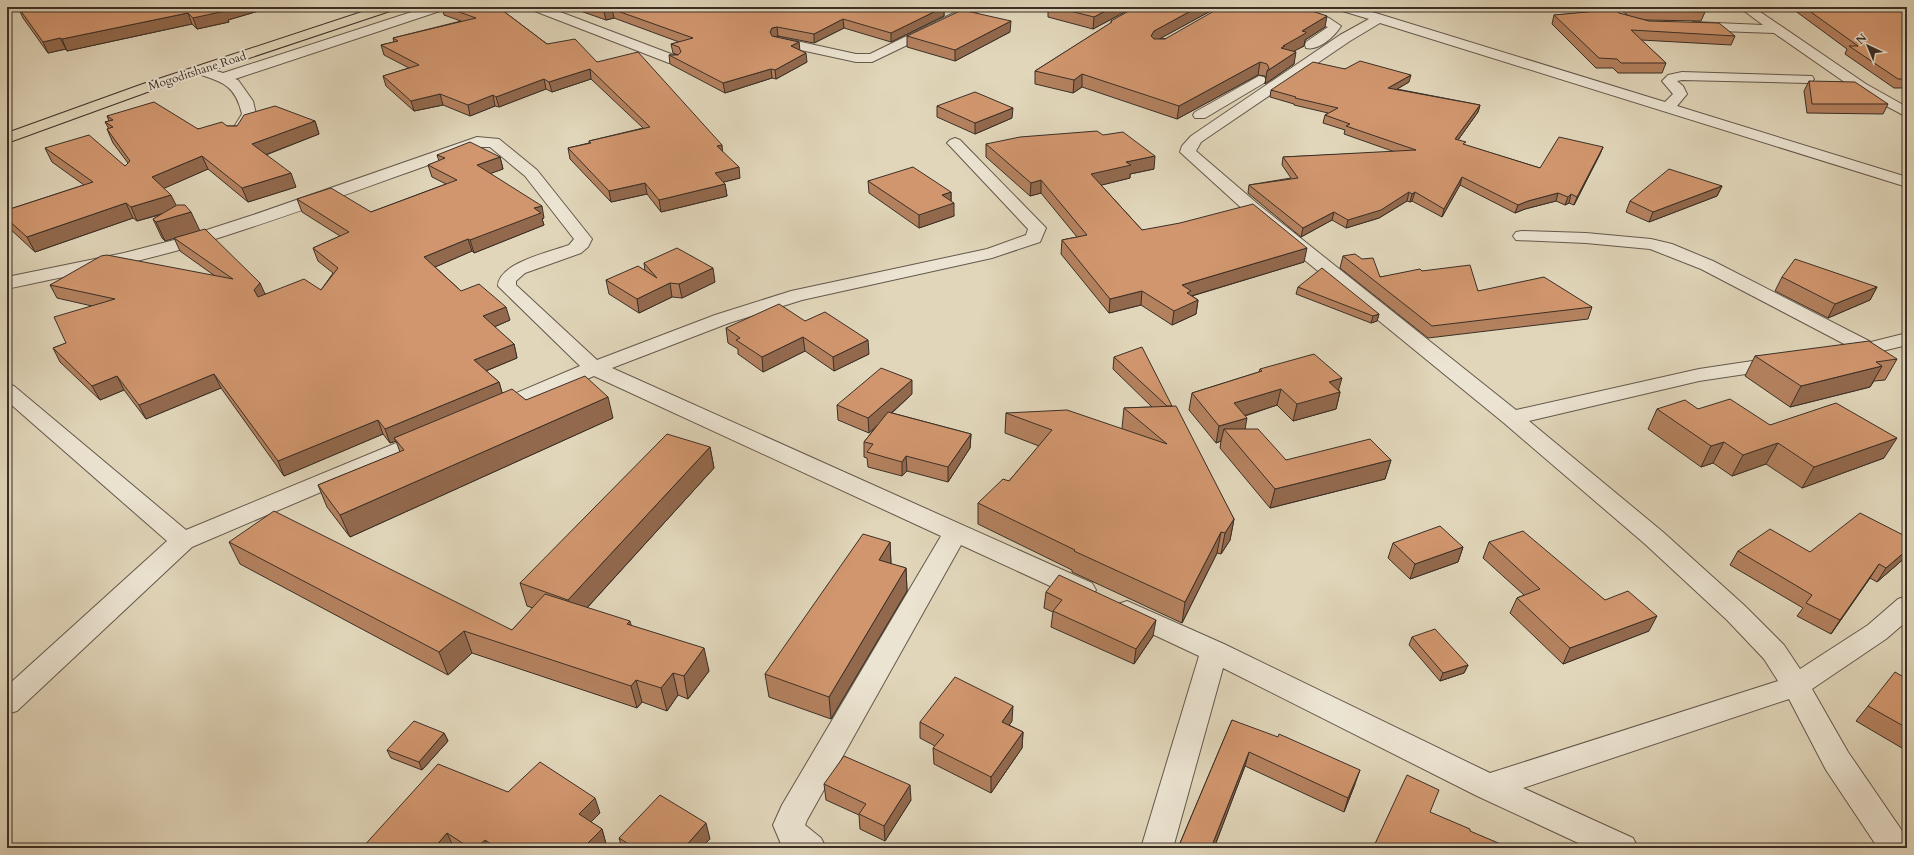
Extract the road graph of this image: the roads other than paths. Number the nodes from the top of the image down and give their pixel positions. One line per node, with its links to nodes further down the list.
1 (439, 7): 8 (street)
2 (536, 7): 15 (street)
3 (976, 7): 12 (street)
4 (1280, 7): 21 (street)
5 (1744, 7): 11 (street)
6 (385, 8): 8 (street); 13 (main road, Mogoditshane Road)
7 (1348, 8): 9 (street)
8 (413, 15): 14 (street)
9 (1379, 18): 19 (street); 35 (street)
10 (1684, 26): 11 (street)
11 (1776, 29): 20 (street)
12 (778, 41)
13 (260, 50): 14 (street); 16 (main road, Mogoditshane Road)
14 (291, 56): 17 (street)
15 (674, 60)
16 (200, 70): 17 (street); 23 (main road, Mogoditshane Road)
17 (223, 78): 22 (street)
18 (1808, 79): 19 (street)
19 (1668, 108): 25 (street)
20 (1907, 113)
21 (1200, 115)
22 (237, 135)
23 (7, 138)
24 (955, 143): 32 (street)
25 (1907, 182)
26 (1522, 236): 29 (street)
27 (7, 283): 32 (street)
28 (1907, 340): 29 (street)
29 (1870, 349): 30 (street)
30 (1828, 356)
31 (1799, 360): 35 (street)
32 (594, 368): 34 (street); 37 (street)
33 (7, 390): 38 (street)
34 (477, 418)
35 (1512, 418): 41 (street)
36 (447, 430): 38 (street)
37 (956, 531): 40 (street); 44 (street)
38 (183, 541): 42 (street)
39 (1907, 606): 41 (street)
40 (1214, 651): 43 (street); 45 (street)
41 (1796, 686): 43 (street); 47 (street)
42 (7, 703)
43 (1488, 787): 46 (street)
44 (810, 848)
45 (1157, 848)
46 (1622, 848)
47 (1896, 848)

